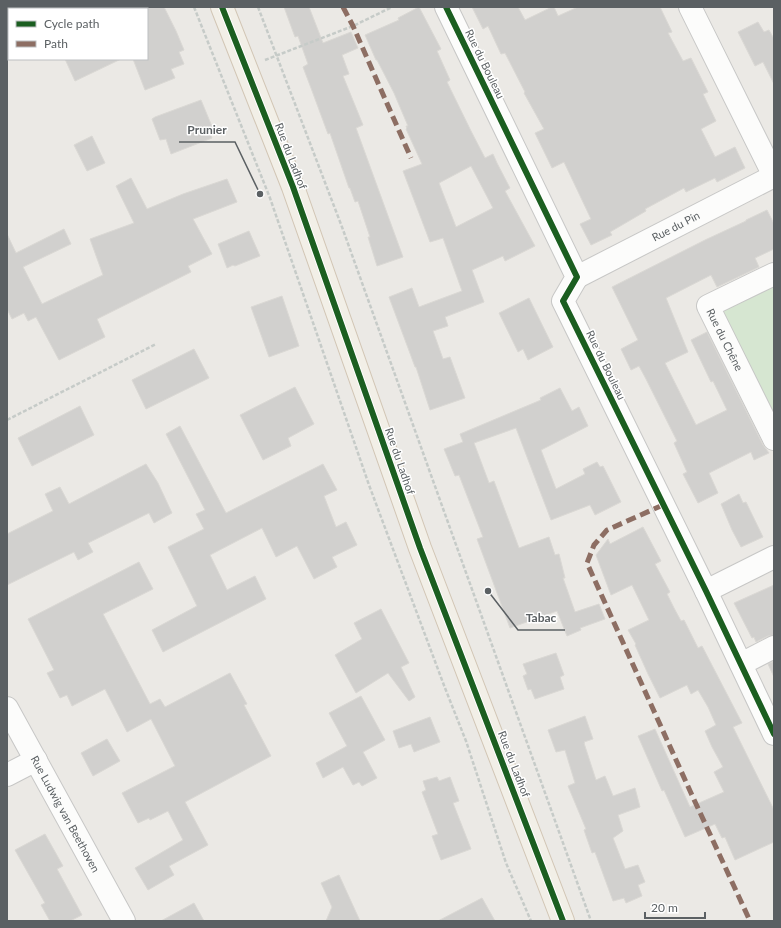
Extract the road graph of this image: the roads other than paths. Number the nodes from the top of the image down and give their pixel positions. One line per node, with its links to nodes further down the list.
1 (222, 7): 17 (main road, Rue du Ladhof)
2 (446, 7): 6 (street, Rue du Bouleau)
3 (690, 7): 4 (street)
4 (774, 176): 6 (street, Rue du Pin)
5 (774, 274): 7 (street, Rue du Chêne)
6 (577, 277): 9 (street, Rue du Bouleau)
7 (774, 439)
8 (774, 557): 9 (street)
9 (706, 592): 11 (street, Rue du Bouleau)
10 (774, 647): 11 (street)
11 (740, 664): 13 (street, Rue du Bouleau)
12 (7, 708): 14 (street, Rue Ludwig van Beethoven)
13 (774, 734)
14 (36, 760): 15 (street); 16 (street, Rue Ludwig van Beethoven)
15 (7, 775)
16 (124, 921)
17 (562, 921)

